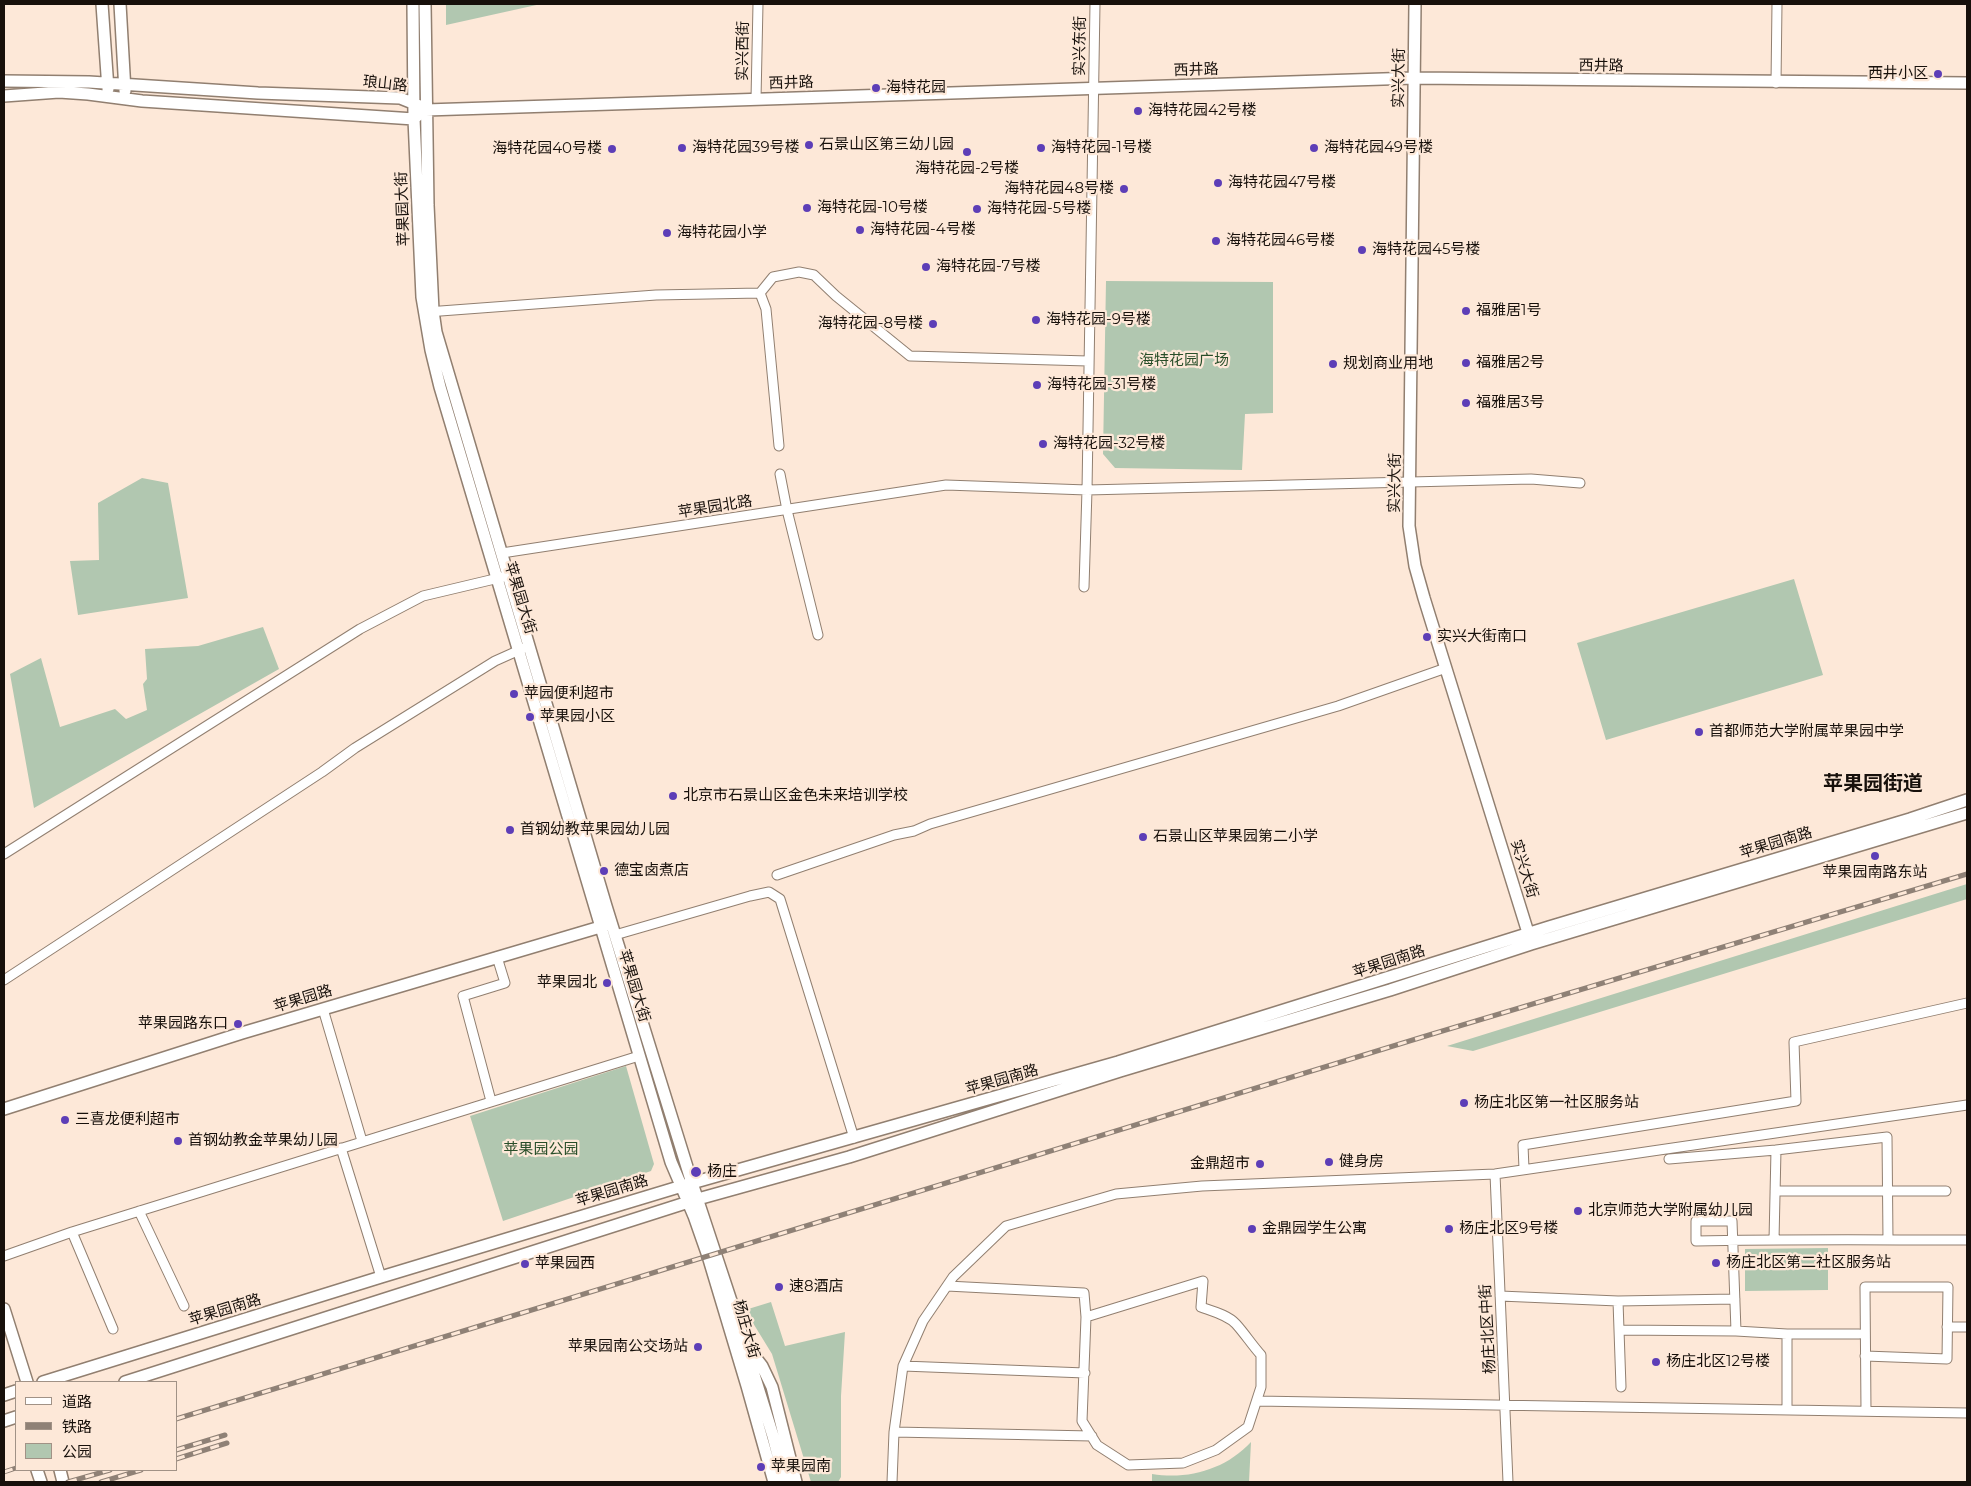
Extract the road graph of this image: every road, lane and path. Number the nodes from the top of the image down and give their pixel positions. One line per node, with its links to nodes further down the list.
1 (102, 4): 11 (main road)
2 (120, 4): 14 (main road)
3 (413, 4): 20 (main road, 苹果园大街)
4 (425, 4): 21 (main road, 苹果园大街)
5 (758, 4): 19 (street, 实兴西街)
6 (1095, 4): 15 (street, 实兴东街)
7 (1415, 4): 9 (main road, 实兴大街)
8 (1777, 4): 12 (street)
9 (1414, 78): 12 (main road, 西井路); 15 (main road, 西井路); 28 (main road, 实兴大街)
10 (4, 81): 11 (main road, 琅山路)
11 (108, 83): 14 (main road, 琅山路); 17 (main road)
12 (1776, 83): 13 (main road, 西井路)
13 (1967, 84)
14 (125, 85): 18 (main road); 20 (main road, 琅山路)
15 (1093, 88): 19 (main road, 西井路); 25 (street, 实兴东街)
16 (4, 96): 17 (main road)
17 (108, 96): 18 (main road)
18 (126, 98): 22 (main road)
19 (756, 100): 21 (main road, 西井路)
20 (414, 102): 21 (main road, 琅山路); 22 (main road, 苹果园大街)
21 (426, 110): 22 (main road); 24 (main road, 苹果园大街)
22 (414, 119): 24 (main road, 苹果园大街)
23 (760, 293): 24 (street); 25 (street); 26 (street)
24 (429, 311): 32 (main road, 苹果园大街); 33 (main road, 苹果园大街)
25 (1088, 361): 30 (street, 实兴东街)
26 (779, 446)
27 (780, 474): 31 (street)
28 (1410, 483): 29 (street, 苹果园北路); 30 (street, 苹果园北路); 37 (main road, 实兴大街)
29 (1580, 484)
30 (1087, 490): 31 (street, 苹果园北路); 34 (street, 实兴东街)
31 (787, 510): 32 (street, 苹果园北路); 35 (street)
32 (502, 553): 33 (main road, 苹果园大街)
33 (503, 577): 36 (main road, 苹果园大街); 40 (street)
34 (1084, 587)
35 (818, 635)
36 (524, 648): 42 (main road, 苹果园大街); 43 (main road, 苹果园大街); 47 (street)
37 (1446, 668): 41 (street); 45 (main road, 实兴大街)
38 (1967, 800): 45 (main road, 苹果园南路)
39 (1967, 813): 45 (main road, 苹果园南路)
40 (4, 854)
41 (777, 875)
42 (612, 923): 43 (main road, 苹果园路); 44 (main road, 苹果园大街)
43 (600, 927): 46 (main road, 苹果园路); 50 (main road, 苹果园大街)
44 (616, 935): 54 (street); 61 (main road, 苹果园大街)
45 (1530, 939): 54 (main road, 苹果园南路); 65 (main road, 苹果园南路)
46 (497, 957): 49 (main road, 苹果园路); 51 (street)
47 (4, 980)
48 (1967, 1004): 59 (street)
49 (322, 1009): 53 (main road, 苹果园路); 55 (street)
50 (639, 1056): 51 (street); 61 (main road, 苹果园大街)
51 (491, 1101): 55 (street)
52 (1967, 1106): 59 (street)
53 (4, 1109)
54 (854, 1138): 61 (main road, 苹果园南路)
55 (362, 1141): 56 (street)
56 (342, 1148): 66 (street); 73 (street)
57 (1776, 1150): 58 (street); 62 (street); 63 (street)
58 (1669, 1159)
59 (1524, 1169): 60 (street)
60 (1495, 1174): 74 (street); 75 (street, 杨庄北区中街)
61 (687, 1184): 65 (main road, 杨庄大街); 73 (main road, 苹果园南路)
62 (1888, 1190): 63 (street); 64 (street); 70 (street)
63 (1775, 1191): 69 (street)
64 (1946, 1191)
65 (693, 1200): 88 (main road, 杨庄大街); 94 (main road, 苹果园南路); 103 (main road, 杨庄大街)
66 (139, 1211): 67 (street); 78 (street)
67 (72, 1232): 72 (street); 83 (street)
68 (1733, 1240): 68 (street); 69 (street); 76 (street)
69 (1774, 1240): 70 (street)
70 (1888, 1240): 71 (street)
71 (1967, 1240)
72 (4, 1256)
73 (381, 1276): 93 (main road, 苹果园南路)
74 (947, 1286): 80 (street); 90 (street)
75 (1500, 1296): 77 (street); 97 (street, 杨庄北区中街)
76 (1735, 1299): 77 (street); 85 (street)
77 (1618, 1301): 84 (street)
78 (184, 1306)
79 (4, 1309): 92 (main road)
80 (1086, 1317): 91 (street); 96 (street)
81 (1947, 1326): 82 (street); 89 (street); 89 (street)
82 (1967, 1327)
83 (113, 1329)
84 (1619, 1330): 85 (street); 95 (street)
85 (1736, 1331): 86 (street)
86 (1787, 1334): 87 (street); 98 (street)
87 (1859, 1334)
88 (744, 1343): 104 (main road, 杨庄大街); 105 (main road, 杨庄大街)
89 (1865, 1356): 99 (street)
90 (903, 1366): 91 (street); 101 (street)
91 (1084, 1373): 102 (street)
92 (27, 1381)
93 (46, 1381)
94 (128, 1381)
95 (1621, 1387)
96 (1257, 1402): 97 (street); 102 (street)
97 (1505, 1406): 98 (street); 107 (street, 杨庄北区中街)
98 (1787, 1410): 99 (street)
99 (1866, 1411): 100 (street)
100 (1967, 1413)
101 (894, 1432): 102 (street); 106 (street)
102 (1092, 1436)
103 (774, 1482)
104 (785, 1482)
105 (796, 1482)
106 (892, 1482)
107 (1508, 1482)

